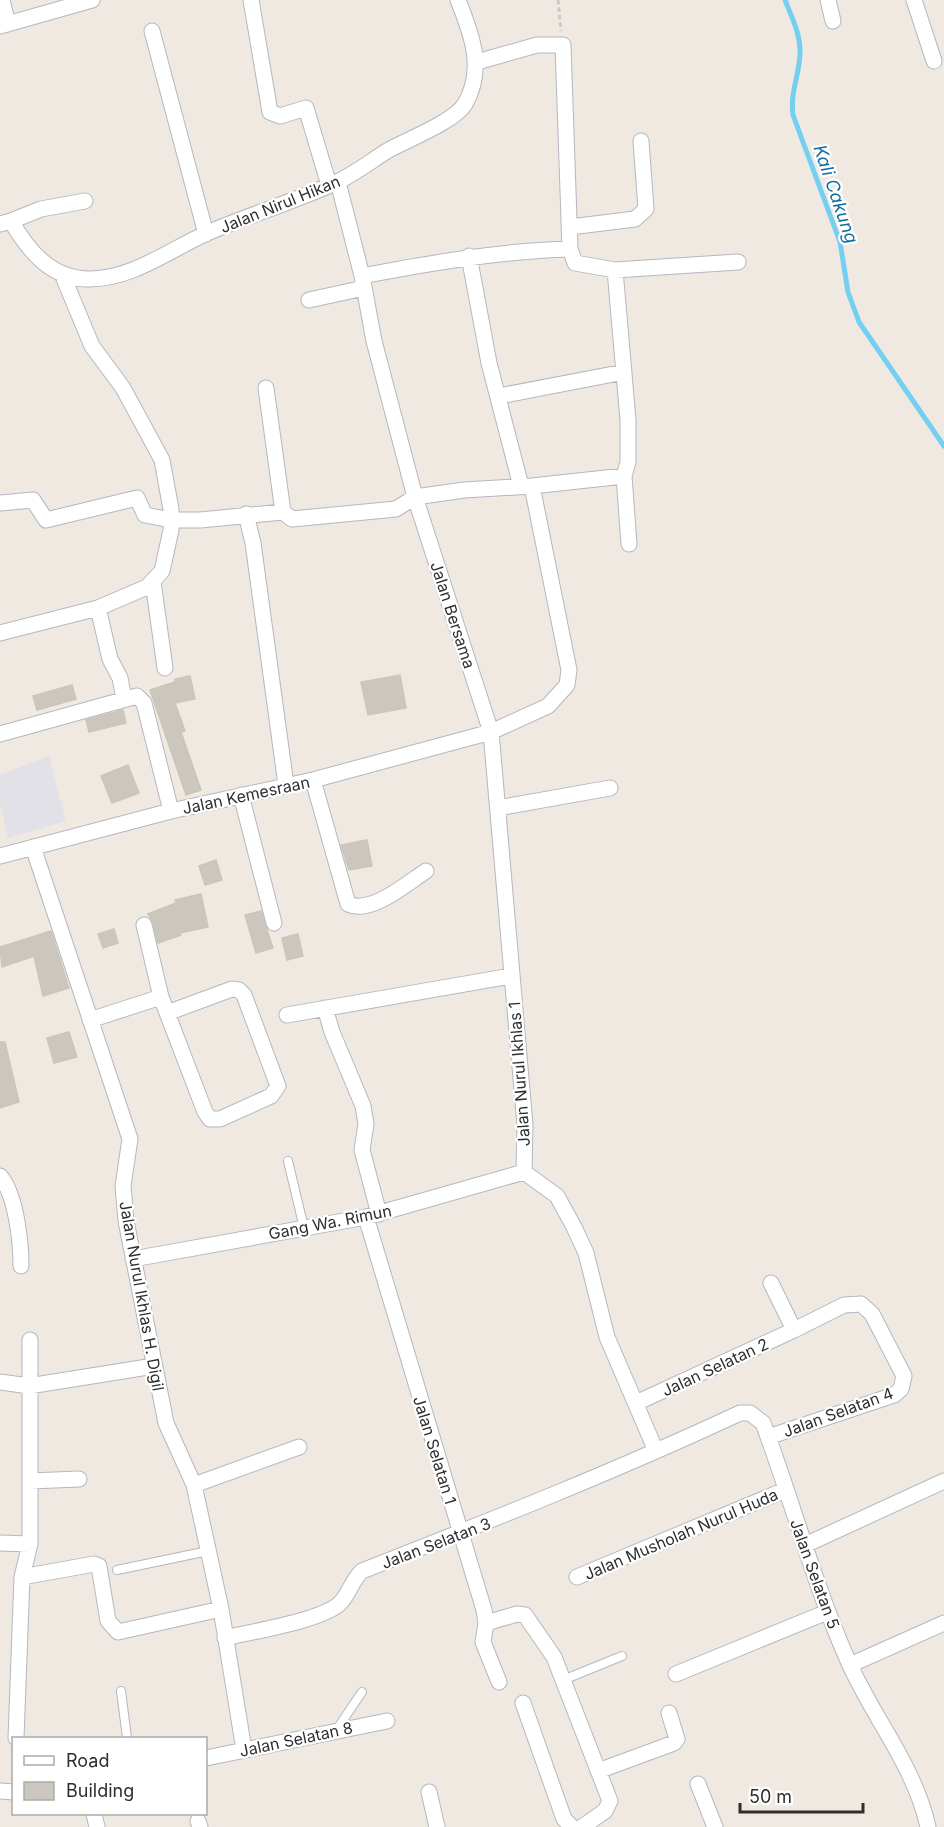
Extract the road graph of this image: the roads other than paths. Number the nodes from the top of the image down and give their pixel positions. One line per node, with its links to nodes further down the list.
1 (2, 0): 8 (street)
2 (92, 0): 8 (street)
3 (251, 0): 13 (street, Jalan Bersama)
4 (458, 0): 10 (street, Jalan Nirul Hikan)
5 (828, 0): 7 (street)
6 (914, 0): 11 (street)
7 (833, 21)
8 (4, 25)
9 (152, 31): 17 (street)
10 (477, 62): 13 (street, Jalan Nirul Hikan); 16 (street)
11 (934, 62)
12 (641, 141): 16 (street)
13 (333, 184): 17 (street, Jalan Nirul Hikan); 23 (street, Jalan Bersama)
14 (85, 201): 15 (street)
15 (5, 223): 22 (street, Jalan Nirul Hikan)
16 (570, 227): 18 (street)
17 (206, 234): 22 (street, Jalan Nirul Hikan)
18 (570, 249): 19 (street); 21 (street)
19 (469, 256): 23 (street); 27 (street, Jalan Kemesraan)
20 (738, 262): 21 (street)
21 (615, 270): 25 (street)
22 (62, 274): 34 (street)
23 (363, 282): 24 (street); 30 (street, Jalan Bersama)
24 (309, 300)
25 (624, 372): 27 (street); 28 (street)
26 (266, 388): 32 (street)
27 (500, 396): 29 (street, Jalan Kemesraan)
28 (624, 476): 29 (street); 35 (street)
29 (526, 486): 30 (street); 41 (street, Jalan Kemesraan)
30 (415, 497): 32 (street); 41 (street, Jalan Bersama)
31 (0, 503): 34 (street)
32 (282, 512): 33 (street)
33 (246, 514): 34 (street); 44 (street)
34 (171, 520): 36 (street)
35 (629, 544)
36 (153, 582): 37 (street); 39 (street)
37 (98, 608): 38 (street); 40 (street)
38 (0, 633)
39 (165, 669)
40 (131, 698): 42 (street); 48 (street)
41 (491, 732): 43 (street, Jalan Kemesraan); 47 (street, Jalan Nurul Ikhlas 1)
42 (0, 734)
43 (313, 780): 44 (street, Jalan Kemesraan); 51 (street)
44 (286, 785): 46 (street, Jalan Kemesraan)
45 (610, 788): 47 (street)
46 (241, 795): 48 (street, Jalan Kemesraan); 52 (street)
47 (498, 808): 54 (street, Jalan Nurul Ikhlas 1)
48 (171, 811): 49 (street, Jalan Kemesraan)
49 (33, 847): 50 (street, Jalan Kemesraan); 59 (street, Jalan Nurul Ikhlas H. Digil)
50 (0, 856)
51 (426, 871)
52 (274, 923)
53 (144, 925): 55 (street)
54 (511, 976): 56 (street); 61 (street, Jalan Nurul Ikhlas 1)
55 (161, 997): 57 (street); 59 (street)
56 (325, 1008): 58 (street); 63 (street, Jalan Selatan 1)
57 (167, 1012): 57 (street)
58 (287, 1015)
59 (90, 1020): 65 (street, Jalan Nurul Ikhlas H. Digil)
60 (288, 1161): 64 (lane)
61 (524, 1172): 63 (street, Gang Wa. Rimun); 73 (street)
62 (0, 1176): 66 (street)
63 (373, 1216): 64 (street, Gang Wa. Rimun); 82 (street, Jalan Selatan 1)
64 (304, 1228): 65 (street, Gang Wa. Rimun)
65 (133, 1259): 70 (street, Jalan Nurul Ikhlas H. Digil)
66 (21, 1266)
67 (771, 1283): 68 (street)
68 (794, 1330): 73 (street, Jalan Selatan 2); 74 (street, Jalan Selatan 4)
69 (30, 1340): 72 (street)
70 (154, 1365): 72 (street); 80 (street, Jalan Nurul Ikhlas H. Digil)
71 (0, 1382): 72 (street)
72 (29, 1386): 79 (street)
73 (636, 1403): 76 (street)
74 (768, 1437): 76 (street, Jalan Selatan 5); 81 (street, Jalan Selatan 5)
75 (299, 1447): 80 (street)
76 (657, 1451): 82 (street, Jalan Selatan 3)
77 (79, 1479): 79 (street)
78 (944, 1480): 85 (street)
79 (30, 1481): 84 (street)
80 (194, 1485): 86 (street, Jalan Nurul Ikhlas H. Digil)
81 (785, 1490): 85 (street, Jalan Selatan 5); 89 (street, Jalan Musholah Nurul Huda)
82 (460, 1534): 92 (street, Jalan Selatan 1); 94 (street, Jalan Selatan 3)
83 (0, 1543): 84 (street)
84 (30, 1544): 88 (street)
85 (805, 1545): 91 (street, Jalan Selatan 5)
86 (208, 1551): 87 (lane); 90 (street, Jalan Nurul Ikhlas H. Digil)
87 (117, 1570)
88 (22, 1576): 90 (street); 106 (street)
89 (577, 1577)
90 (221, 1609): 94 (street, Jalan Nurul Ikhlas H. Digil)
91 (826, 1612): 96 (street, Jalan Selatan 5); 97 (street)
92 (486, 1623): 98 (street); 99 (street, Jalan Selatan 1)
93 (944, 1623): 96 (street)
94 (225, 1638): 108 (street, Jalan Nurul Ikhlas H. Digil)
95 (622, 1656): 98 (lane)
96 (850, 1665): 117 (street, Jalan Selatan 5)
97 (676, 1674)
98 (563, 1680): 110 (street)
99 (499, 1682)
100 (122, 1690): 107 (lane)
101 (362, 1692): 105 (lane)
102 (523, 1703): 114 (street)
103 (669, 1713): 110 (street)
104 (387, 1721): 105 (street, Jalan Selatan 8)
105 (336, 1730): 108 (street, Jalan Selatan 8)
106 (16, 1737)
107 (127, 1737)
108 (244, 1750): 109 (street, Jalan Selatan 8)
109 (207, 1758)
110 (598, 1771): 115 (street)
111 (698, 1784): 116 (street)
112 (429, 1792): 113 (street)
113 (436, 1827)
114 (572, 1827)
115 (582, 1827)
116 (715, 1827)
117 (928, 1827)

